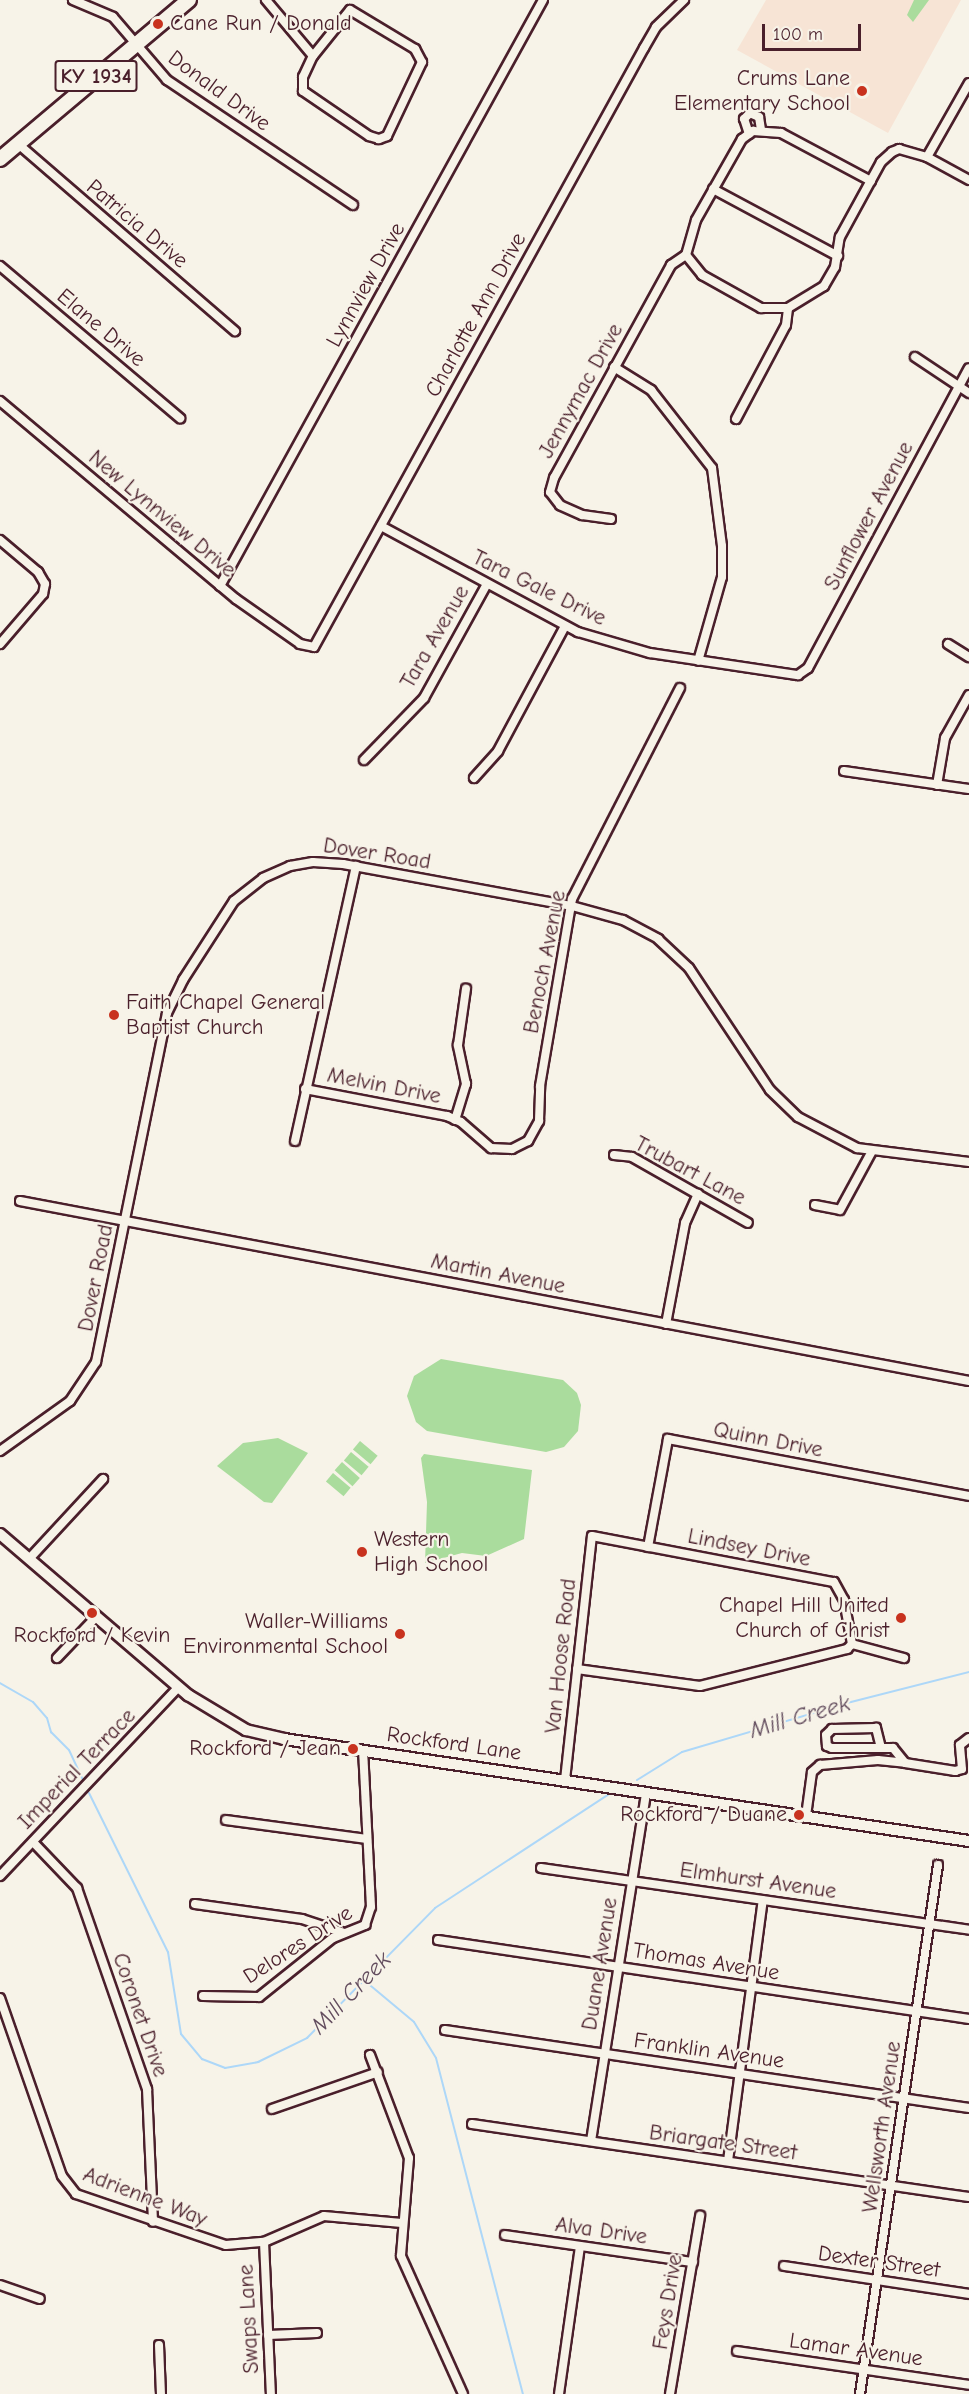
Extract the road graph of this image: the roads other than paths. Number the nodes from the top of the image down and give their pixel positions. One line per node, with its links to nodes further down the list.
1 (73, 0): 6 (street, Donald Drive)
2 (189, 0): 6 (highway, KY 1934)
3 (266, 0): 7 (street)
4 (543, 0): 35 (street, Lynnview Drive)
5 (684, 0): 32 (street, Charlotte Ann Drive)
6 (135, 44): 11 (highway, KY 1934); 17 (street, Donald Drive)
7 (313, 56): 7 (street)
8 (969, 83): 12 (street)
9 (761, 130): 10 (street); 10 (street); 15 (street)
10 (749, 134): 16 (street)
11 (17, 143): 13 (highway, KY 1934); 22 (street, Patricia Drive)
12 (927, 157): 14 (street); 15 (street)
13 (0, 159)
14 (969, 180)
15 (871, 181): 19 (street)
16 (713, 189): 18 (street); 19 (street)
17 (353, 205)
18 (686, 255): 21 (street); 24 (street, Jennymac Drive)
19 (838, 256): 21 (street)
20 (0, 266): 29 (street, Elane Drive)
21 (788, 308): 30 (street)
22 (235, 331)
23 (915, 357): 26 (street)
24 (614, 367): 31 (street, Jennymac Drive); 41 (street)
25 (969, 368): 26 (street, Sunflower Avenue)
26 (960, 386): 27 (street); 42 (street, Sunflower Avenue)
27 (969, 393)
28 (0, 401): 35 (street, New Lynnview Drive)
29 (180, 418)
30 (736, 419)
31 (611, 519)
32 (381, 526): 34 (street, Tara Gale Drive); 39 (street, Charlotte Ann Drive)
33 (0, 540): 37 (street)
34 (487, 584): 36 (street, Tara Gale Drive); 45 (street, Tara Avenue)
35 (220, 586): 39 (street, New Lynnview Drive)
36 (566, 626): 41 (street, Tara Gale Drive); 47 (street)
37 (0, 644)
38 (948, 644): 40 (street)
39 (306, 647)
40 (969, 657)
41 (698, 661): 42 (street, Tara Gale Drive)
42 (796, 675)
43 (680, 688): 51 (street, Benoch Avenue)
44 (969, 695): 48 (street)
45 (364, 760)
46 (844, 771): 48 (street)
47 (474, 778)
48 (937, 785): 49 (street)
49 (969, 789)
50 (356, 866): 51 (street, Dover Road); 53 (street); 62 (street, Dover Road)
51 (572, 906): 54 (street, Benoch Avenue); 56 (street, Dover Road)
52 (466, 989): 54 (street)
53 (305, 1089): 54 (street, Melvin Drive); 55 (street)
54 (455, 1120)
55 (295, 1141)
56 (872, 1151): 58 (street, Dover Road); 61 (street)
57 (614, 1155): 59 (street, Trubart Lane)
58 (969, 1162)
59 (698, 1194): 63 (street, Trubart Lane); 64 (street)
60 (20, 1201): 62 (street, Martin Avenue)
61 (815, 1205)
62 (125, 1222): 64 (street, Martin Avenue); 66 (street, Dover Road)
63 (748, 1223)
64 (666, 1324): 65 (street, Martin Avenue)
65 (969, 1381)
66 (0, 1451)
67 (103, 1479): 72 (street)
68 (969, 1496): 71 (street, Quinn Drive)
69 (0, 1534): 72 (main road, Rockford Lane)
70 (592, 1536): 71 (street, Lindsey Drive); 77 (street, Van Hoose Road)
71 (648, 1547): 74 (street, Lindsey Drive)
72 (29, 1558): 73 (main road, Rockford Lane)
73 (96, 1617): 75 (street); 78 (main road, Rockford Lane)
74 (852, 1644): 76 (street); 77 (street)
75 (57, 1658)
76 (904, 1658)
77 (577, 1669): 83 (street, Van Hoose Road)
78 (179, 1687): 81 (main road, Rockford Lane); 89 (street, Imperial Terrace)
79 (969, 1738): 82 (street)
80 (881, 1748): 80 (street); 82 (street)
81 (363, 1751): 83 (main road, Rockford Lane); 87 (street)
82 (905, 1763): 85 (street)
83 (565, 1780): 84 (main road, Rockford Lane)
84 (646, 1792): 85 (main road, Rockford Lane); 93 (street, Duane Avenue)
85 (806, 1816): 88 (main road, Rockford Lane)
86 (225, 1820): 87 (street)
87 (367, 1839): 98 (street, Delores Drive)
88 (969, 1841)
89 (33, 1842): 92 (street, Imperial Terrace); 120 (street, Coronet Drive)
90 (938, 1865): 96 (street, Wellsworth Avenue)
91 (541, 1868): 93 (street, Elmhurst Avenue)
92 (0, 1876)
93 (631, 1880): 94 (street, Elmhurst Avenue); 100 (street, Duane Avenue)
94 (763, 1900): 96 (street, Elmhurst Avenue); 101 (street)
95 (195, 1904): 98 (street)
96 (929, 1925): 97 (street, Elmhurst Avenue); 104 (street, Wellsworth Avenue)
97 (969, 1930)
98 (344, 1933): 102 (street, Delores Drive)
99 (438, 1940): 100 (street, Thomas Avenue)
100 (618, 1967): 101 (street, Thomas Avenue); 107 (street, Duane Avenue)
101 (753, 1987): 104 (street, Thomas Avenue); 110 (street)
102 (203, 1996)
103 (0, 1998): 120 (street, Adrienne Way)
104 (917, 2011): 105 (street, Thomas Avenue); 111 (street, Wellsworth Avenue)
105 (969, 2019)
106 (445, 2030): 107 (street, Franklin Avenue)
107 (604, 2054): 110 (street, Franklin Avenue); 115 (street, Duane Avenue)
108 (370, 2055): 109 (street)
109 (378, 2072): 113 (street); 121 (street)
110 (739, 2074): 111 (street, Franklin Avenue); 116 (street)
111 (904, 2098): 112 (street, Franklin Avenue); 117 (street, Wellsworth Avenue)
112 (969, 2108)
113 (272, 2109)
114 (472, 2124): 115 (street, Briargate Street)
115 (591, 2141): 116 (street, Briargate Street)
116 (728, 2162): 117 (street, Briargate Street)
117 (891, 2185): 118 (street, Briargate Street); 127 (street, Wellsworth Avenue)
118 (969, 2197)
119 (700, 2216): 125 (street, Feys Drive)
120 (153, 2222): 123 (street, Adrienne Way)
121 (402, 2223): 123 (street, Adrienne Way); 139 (street)
122 (505, 2235): 124 (street, Alva Drive)
123 (264, 2242): 132 (street, Swaps Lane)
124 (580, 2246): 125 (street, Alva Drive); 140 (street)
125 (693, 2262): 141 (street, Feys Drive)
126 (784, 2266): 127 (street, Dexter Street)
127 (877, 2280): 129 (street, Dexter Street); 135 (street, Wellsworth Avenue)
128 (0, 2285): 130 (street)
129 (969, 2294)
130 (40, 2299)
131 (317, 2333): 132 (street)
132 (268, 2335): 138 (street, Swaps Lane)
133 (159, 2345): 137 (street)
134 (737, 2351): 135 (street, Lamar Avenue)
135 (864, 2370): 136 (street, Lamar Avenue); 142 (street, Wellsworth Avenue)
136 (969, 2385)
137 (160, 2394)
138 (270, 2394)
139 (463, 2394)
140 (559, 2394)
141 (670, 2394)
142 (860, 2394)

